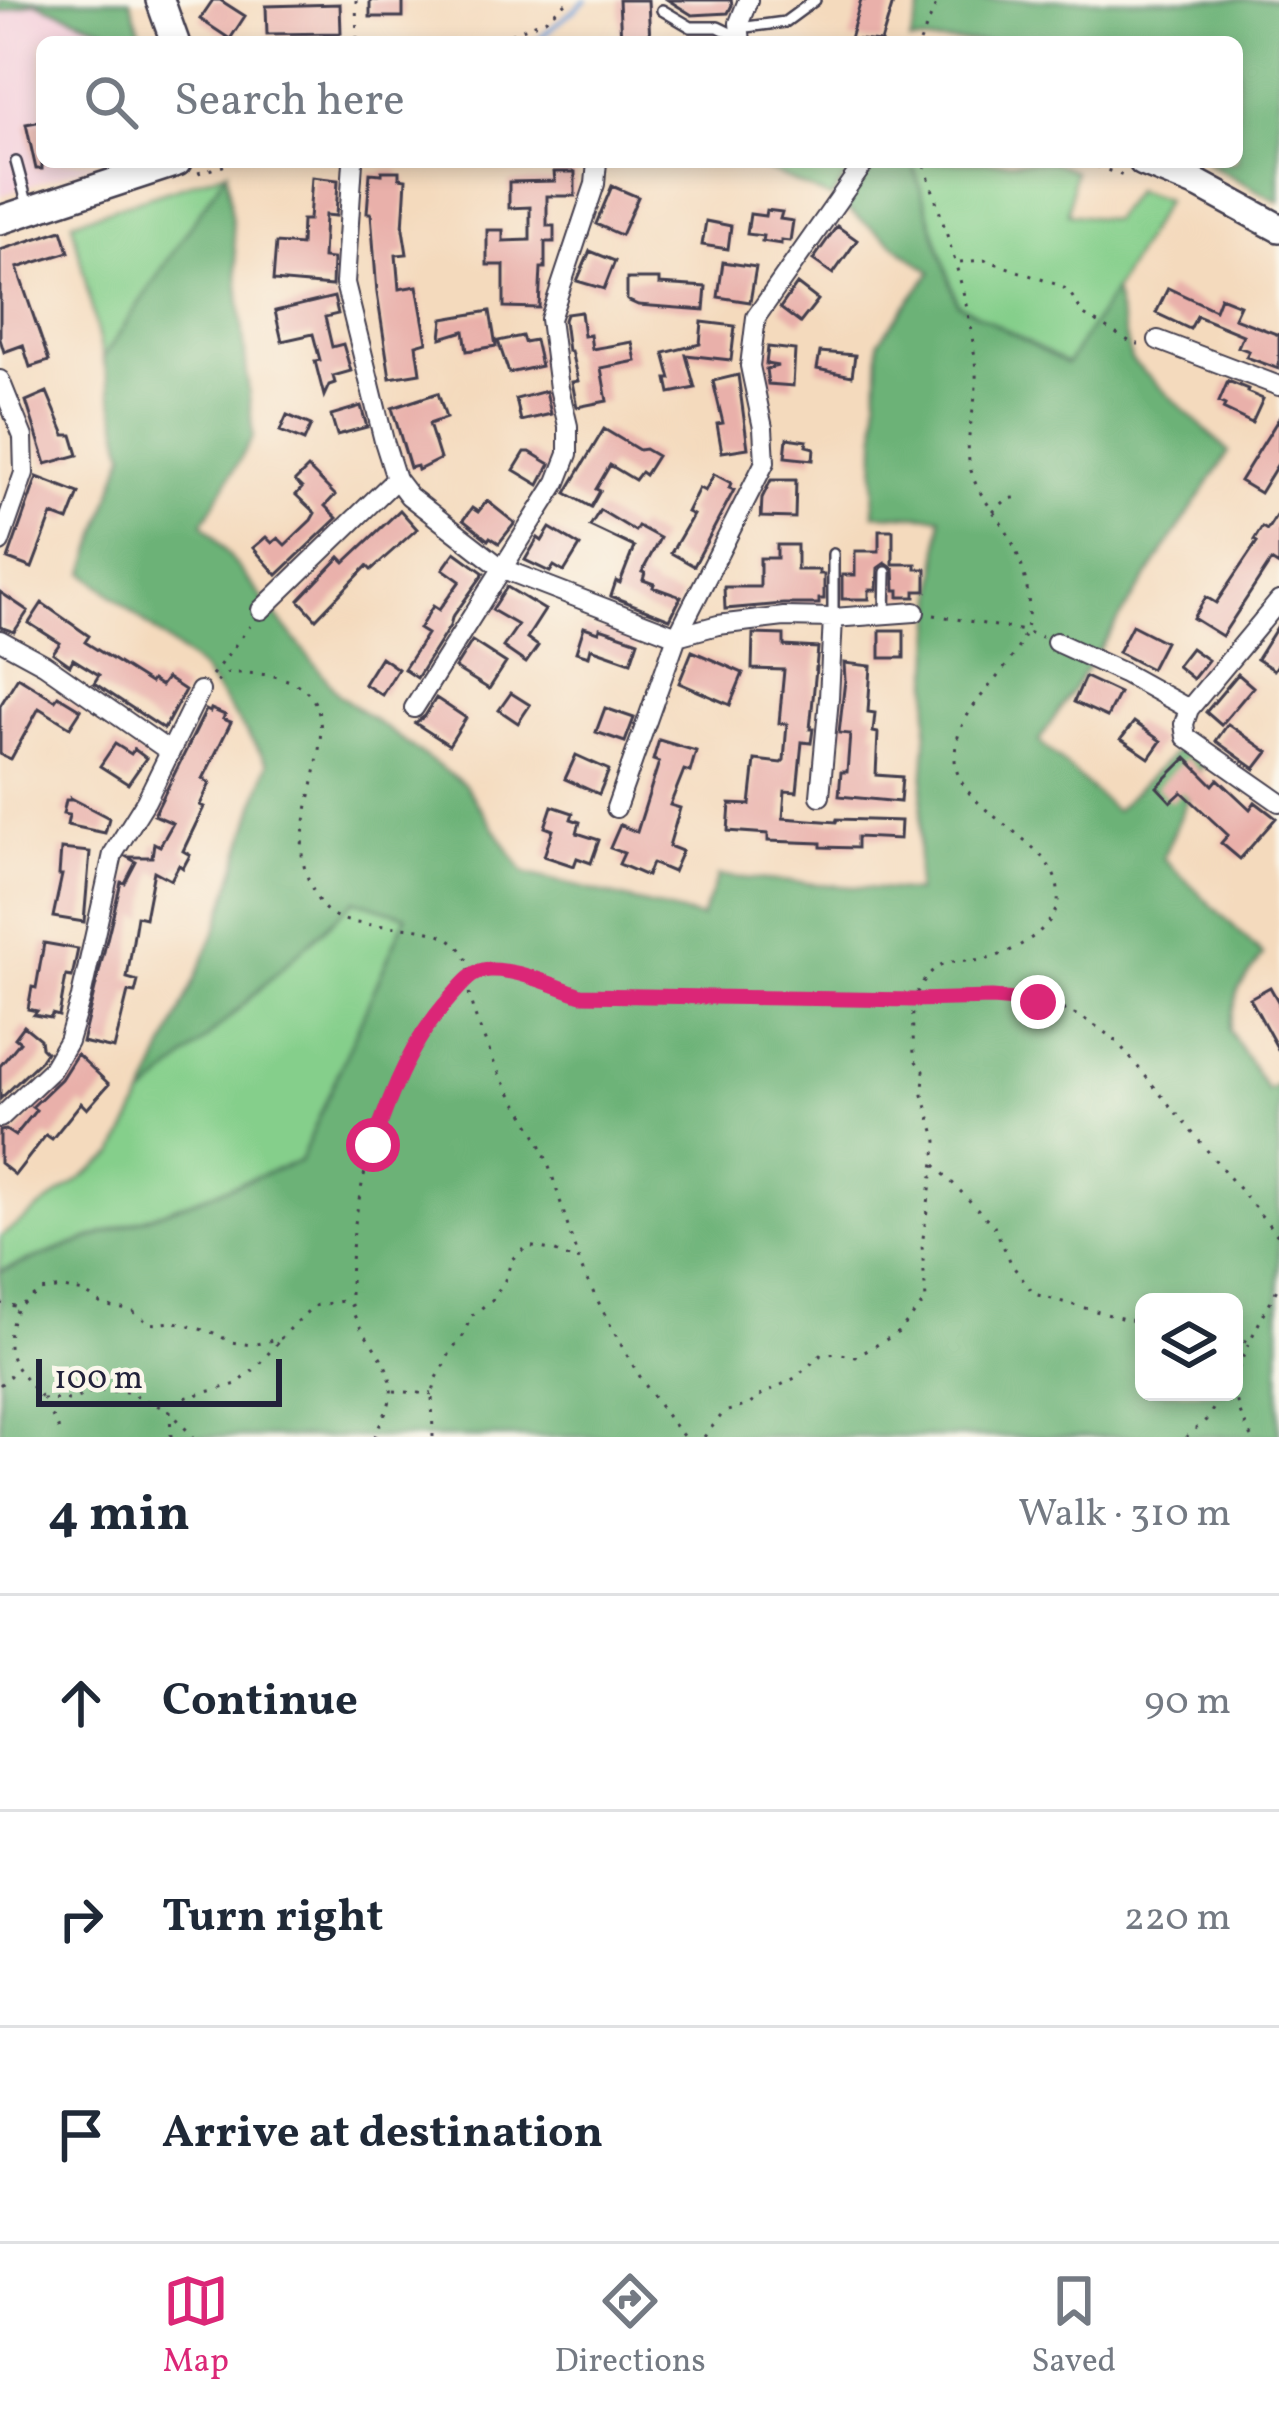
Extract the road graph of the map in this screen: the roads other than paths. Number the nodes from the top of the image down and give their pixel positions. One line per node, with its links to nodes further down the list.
1 (160, 0): 5 (street)
2 (748, 0): 6 (street)
3 (815, 0): 6 (lane)
4 (662, 10): 6 (lane)
5 (173, 36)
6 (740, 36)
7 (16, 162): 13 (lane)
8 (159, 168): 13 (street)
9 (353, 168): 19 (street)
10 (596, 168): 22 (street)
11 (861, 168): 29 (street)
12 (1158, 168): 15 (street)
13 (29, 212): 14 (street)
14 (0, 220)
15 (1279, 228)
16 (1158, 340): 18 (street)
17 (0, 380): 20 (street)
18 (1279, 386)
19 (396, 479): 22 (street); 25 (street)
20 (0, 542)
21 (833, 554): 28 (lane)
22 (503, 569): 29 (street); 33 (street)
23 (886, 572): 27 (lane)
24 (1279, 601): 34 (street)
25 (262, 610)
26 (915, 612): 27 (street)
27 (884, 614): 28 (street)
28 (833, 618): 29 (street); 36 (street)
29 (677, 636): 38 (street)
30 (1056, 642): 34 (street)
31 (2, 649): 35 (street)
32 (200, 692): 35 (street)
33 (414, 708)
34 (1189, 709): 37 (street)
35 (169, 751): 39 (street)
36 (820, 796)
37 (1279, 802)
38 (616, 808)
39 (0, 1118)

